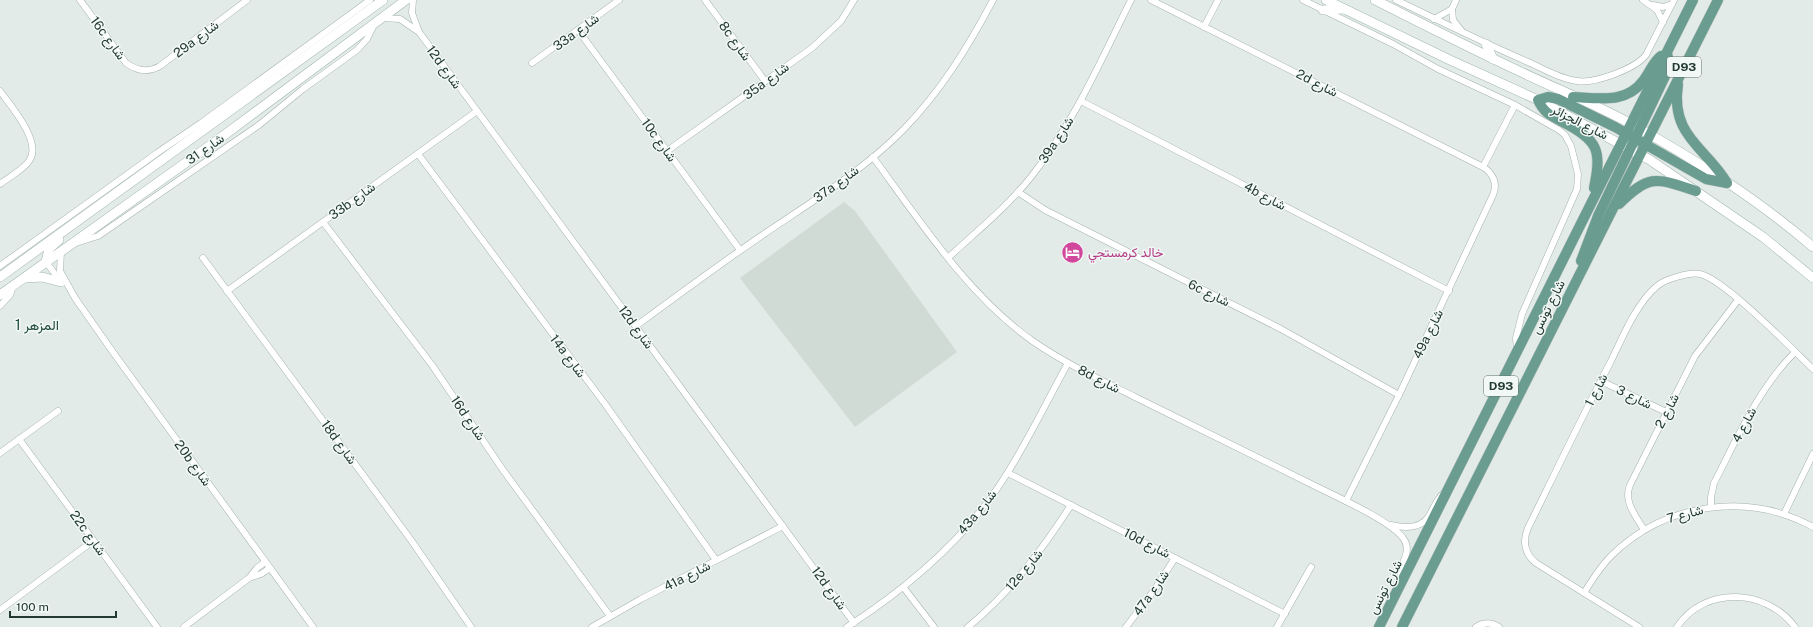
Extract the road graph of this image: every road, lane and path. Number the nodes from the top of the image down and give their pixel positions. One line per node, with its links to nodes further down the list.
1 (80, 0): 38 (street, 16c شارع)
2 (247, 0): 38 (street, 29a شارع)
3 (370, 0): 71 (street)
4 (383, 0): 61 (street, شارع 31)
5 (406, 0): 27 (street, شارع 31)
6 (413, 0): 32 (street, 12d شارع)
7 (619, 0): 31 (street, 33a شارع)
8 (705, 0): 40 (street, 8c شارع)
9 (854, 0): 40 (street, 35a شارع)
10 (993, 0): 55 (street, 37a شارع)
11 (1131, 0): 44 (street, 39a شارع)
12 (1151, 0): 30 (street, 2d شارع)
13 (1218, 0): 30 (street)
14 (1303, 0): 26 (street)
15 (1326, 0): 24 (street, شارع الجزائر)
16 (1375, 0): 36 (street, شارع الجزائر)
17 (1396, 0): 28 (street)
18 (1456, 0): 25 (street)
19 (1643, 0): 23 (street)
20 (1693, 0): 35 (main road, شارع تونس / D93)
21 (1718, 0): 39 (main road, شارع تونس / D93)
22 (1673, 2): 23 (street); 29 (street)
23 (1651, 5): 29 (street)
24 (1344, 9): 26 (street); 43 (street, شارع الجزائر)
25 (1452, 9): 28 (street); 33 (street)
26 (1323, 10): 45 (street)
27 (382, 18): 32 (street, 12d شارع); 67 (street, شارع 31)
28 (1434, 19): 33 (street)
29 (1663, 22): 34 (street)
30 (1204, 27): 56 (street, 2d شارع)
31 (578, 30): 37 (street, 33a شارع); 52 (street, 10c شارع)
32 (419, 32): 46 (street, 12d شارع)
33 (1463, 33): 34 (street)
34 (1486, 44): 36 (street)
35 (1667, 53): 42 (main road); 47 (main road, شارع تونس / D93)
36 (1493, 59): 42 (street, شارع الجزائر)
37 (532, 63)
38 (141, 70)
39 (1678, 79): 48 (main road, شارع تونس / D93); 58 (main road)
40 (765, 81): 52 (street, 35a شارع)
41 (0, 91): 57 (street)
42 (1573, 97): 47 (street, شارع الجزائر)
43 (1538, 100): 49 (main road); 51 (street, شارع الجزائر); 62 (main road)
44 (1080, 101): 60 (street, 39a شارع); 79 (street, 4b شارع)
45 (1515, 105): 56 (street); 85 (street)
46 (477, 111): 53 (street, 33b شارع); 84 (street, 12d شارع)
47 (1635, 126): 48 (street, شارع الجزائر); 49 (main road, شارع تونس / D93)
48 (1650, 135): 50 (main road, شارع تونس / D93); 58 (street, شارع الجزائر)
49 (1630, 136): 50 (main road); 51 (main road, شارع تونس / D93)
50 (1645, 144): 54 (main road, شارع تونس / D93); 58 (main road)
51 (1625, 146): 54 (street, شارع الجزائر); 62 (main road, شارع تونس / D93); 75 (main road)
52 (668, 151): 66 (street, 10c شارع)
53 (418, 154): 64 (street, 33b شارع); 108 (street, 14a شارع)
54 (1640, 154): 59 (street, شارع الجزائر); 63 (main road, شارع تونس / D93)
55 (873, 156): 66 (street, 37a شارع); 68 (street, 8d شارع)
56 (1483, 167): 79 (street, 49a شارع)
57 (0, 184)
58 (1727, 184): 65 (street, شارع الجزائر)
59 (1696, 191): 63 (main road); 73 (street, شارع الجزائر)
60 (1018, 192): 68 (street, 39a شارع); 90 (street, 6c شارع)
61 (105, 200): 70 (street); 72 (street, شارع 31)
62 (1590, 204): 85 (main road, شارع تونس / D93)
63 (1612, 211): 75 (main road, شارع تونس / D93)
64 (323, 222): 78 (street, 33b شارع); 118 (street, 16d شارع)
65 (1813, 248)
66 (740, 250): 84 (street, 37a شارع)
67 (61, 251): 70 (street, شارع 31); 81 (street, 20b شارع)
68 (949, 257): 87 (street, 8d شارع)
69 (203, 258): 78 (street, 18d شارع)
70 (46, 262): 74 (street, شارع 31); 76 (street, 20b شارع)
71 (0, 266)
72 (0, 277)
73 (1813, 278)
74 (22, 279): 76 (street); 77 (street, شارع 31)
75 (1576, 281): 131 (main road, شارع تونس / D93)
76 (61, 282): 81 (street, 20b شارع)
77 (14, 285): 80 (street, شارع 31); 83 (street)
78 (227, 291): 123 (street, 18d شارع)
79 (1449, 291): 90 (street, 49a شارع)
80 (0, 295)
81 (75, 298): 109 (street, 20b شارع)
82 (1738, 300): 86 (street, شارع 1); 89 (street, شارع 1); 92 (street, شارع 2)
83 (0, 306)
84 (636, 326): 103 (street, 12d شارع)
85 (1517, 352): 97 (main road, شارع تونس / D93)
86 (1796, 352): 88 (street, شارع 1); 100 (street, شارع 4)
87 (1068, 362): 96 (street, 43a شارع); 98 (street, 8d شارع)
88 (1813, 369)
89 (1601, 381): 92 (street, شارع 3); 115 (street, شارع 1)
90 (1399, 395): 98 (street, 49a شارع)
91 (58, 411): 93 (street)
92 (1666, 412): 105 (street, شارع 2)
93 (19, 439): 94 (street); 106 (street, 22c شارع)
94 (0, 453)
95 (1813, 454): 101 (street)
96 (1008, 473): 99 (street, 10d شارع); 114 (street, 43a شارع)
97 (1448, 491): 102 (street, 8d شارع); 113 (main road, شارع تونس / D93)
98 (1346, 501): 102 (street, 8d شارع)
99 (1071, 505): 107 (street, 10d شارع); 127 (street, 12e شارع)
100 (1711, 507): 101 (street, شارع 7); 105 (street, شارع 7)
101 (1784, 514): 104 (street, شارع 7)
102 (1386, 523): 113 (street, 8d شارع)
103 (783, 526): 108 (street, 41a شارع); 119 (street, 12d شارع)
104 (1813, 527)
105 (1644, 530): 115 (street, شارع 7)
106 (93, 541): 116 (street); 120 (street, 22c شارع)
107 (1176, 558): 117 (street, 10d شارع); 128 (street, 47a شارع)
108 (716, 560): 118 (street, 41a شارع)
109 (265, 562): 111 (street, 20b شارع); 112 (street)
110 (1311, 567): 117 (street)
111 (270, 568): 112 (street); 122 (street, 20b شارع)
112 (249, 578): 121 (street)
113 (1402, 581): 130 (main road, شارع تونس / D93)
114 (904, 588): 119 (street, 43a شارع); 126 (street)
115 (1584, 593): 134 (street, شارع 1)
116 (0, 610)
117 (1285, 614): 129 (street)
118 (610, 616): 124 (street, 41a شارع)
119 (854, 623): 125 (street, 43a شارع)
120 (157, 627)
121 (184, 627)
122 (313, 627)
123 (471, 627)
124 (592, 627)
125 (847, 627)
126 (934, 627)
127 (968, 627)
128 (1126, 627)
129 (1277, 627)
130 (1379, 627)
131 (1402, 627)
132 (1476, 627): 133 (street)
133 (1499, 627)
134 (1639, 627)
135 (1677, 627): 136 (street)
136 (1795, 627)

